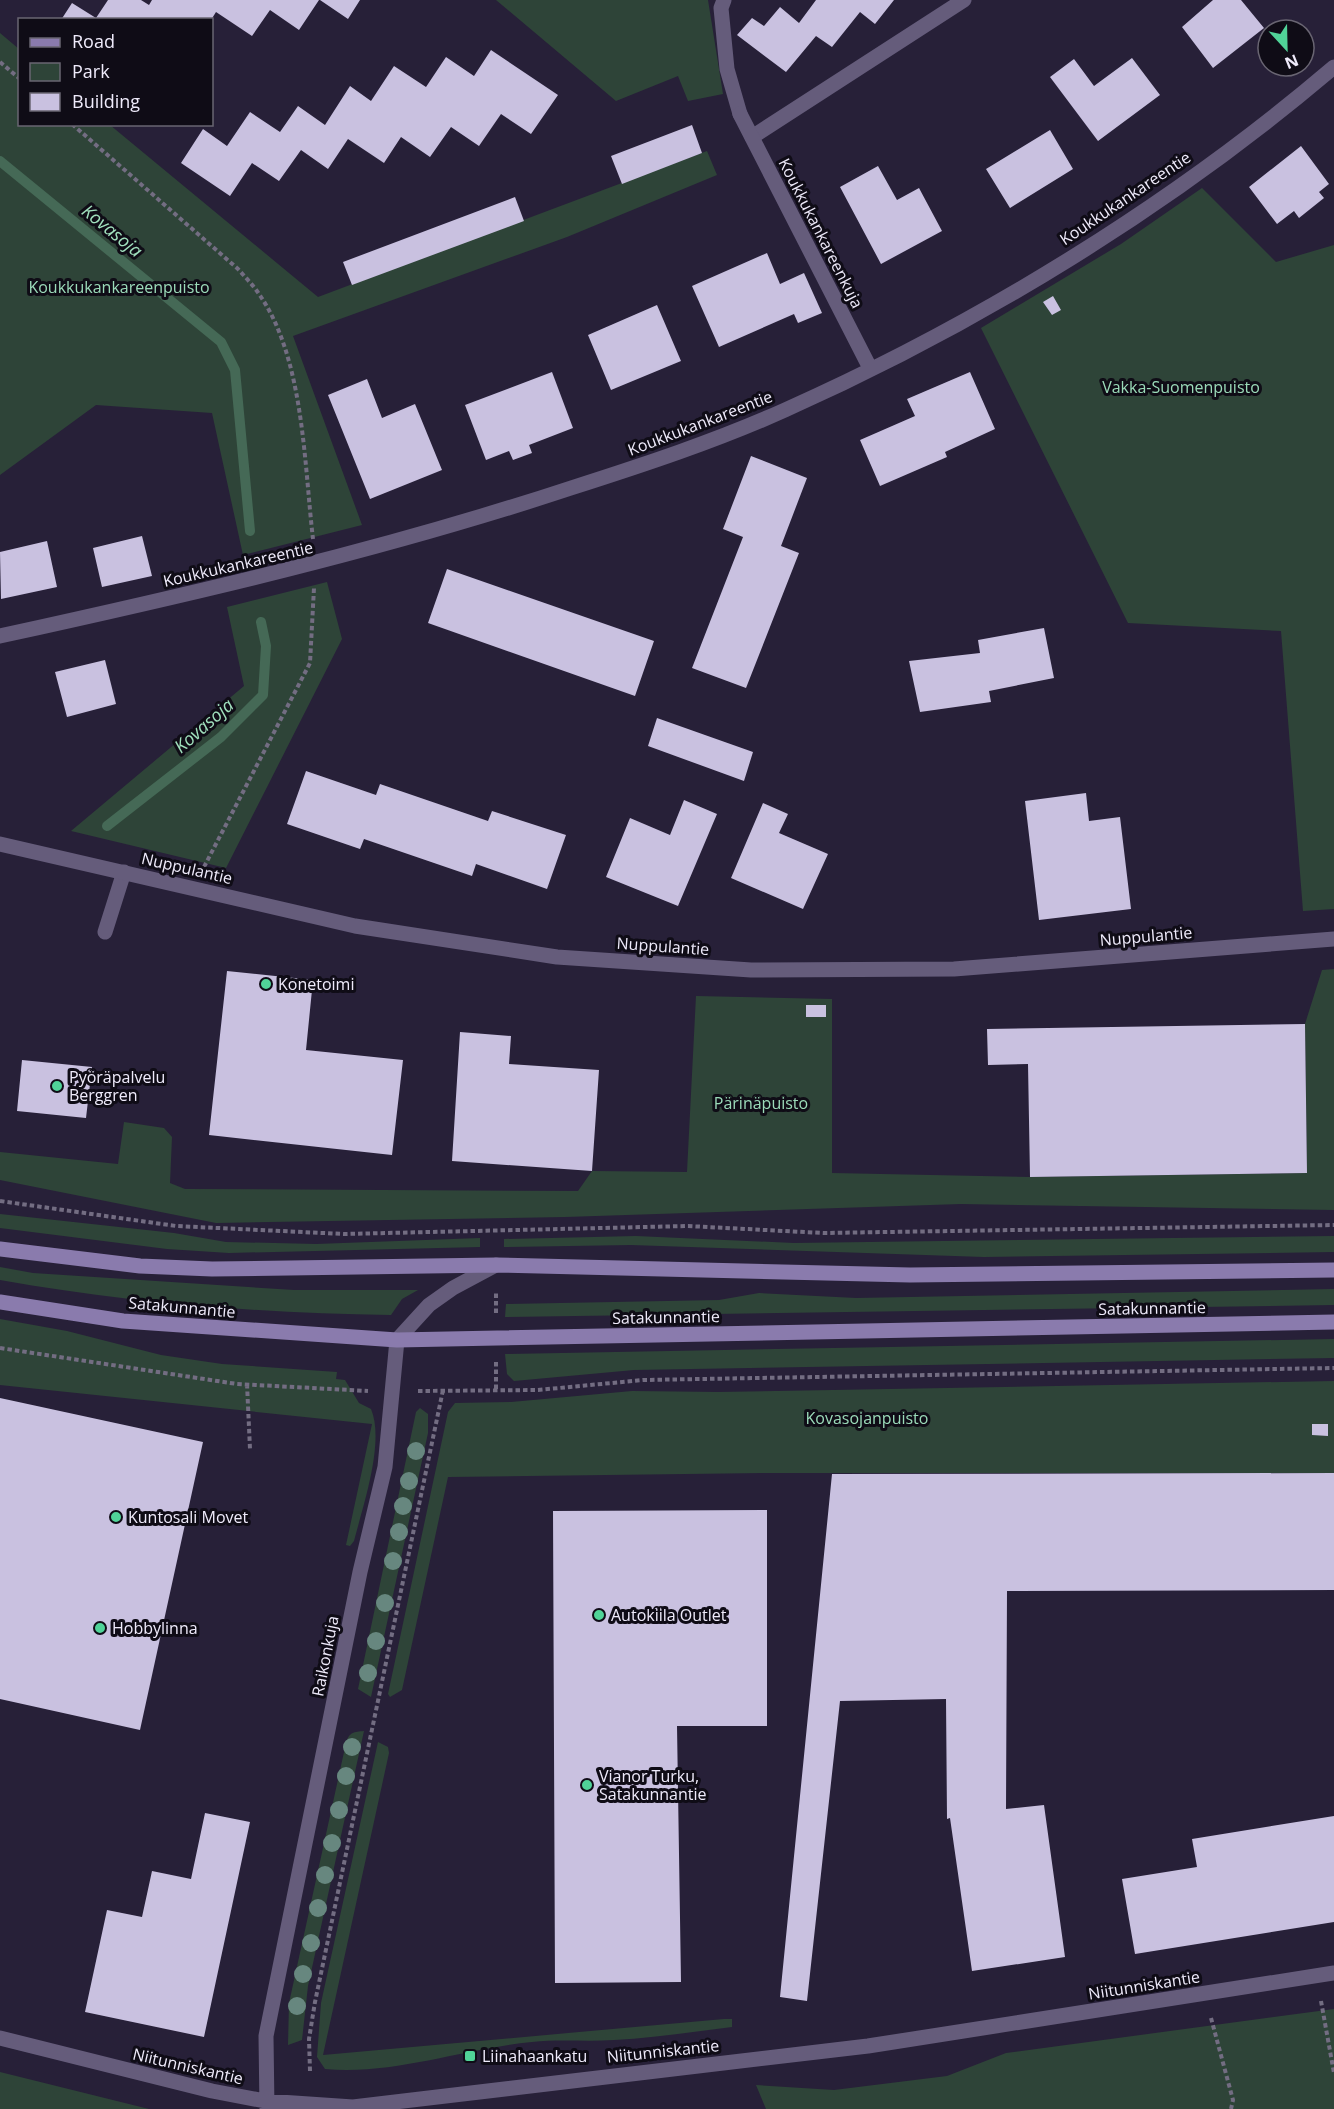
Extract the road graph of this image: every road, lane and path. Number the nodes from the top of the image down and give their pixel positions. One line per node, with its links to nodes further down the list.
1 (724, 0): 7 (street, Koukkukankareenkuja)
2 (964, 0): 7 (street)
3 (0, 62): 5 (path)
4 (1334, 67): 8 (street, Koukkukankareentie)
5 (18, 77)
6 (74, 126): 9 (path)
7 (752, 137): 8 (street, Koukkukankareenkuja)
8 (870, 368): 9 (street, Koukkukankareentie)
9 (315, 564): 10 (street, Koukkukankareentie); 13 (path)
10 (0, 636)
11 (0, 844): 12 (street, Nuppulantie)
12 (124, 872): 13 (street, Nuppulantie); 14 (street)
13 (193, 888): 15 (street, Nuppulantie)
14 (105, 932)
15 (1334, 939)
16 (0, 1201): 17 (path)
17 (1334, 1225)
18 (0, 1249): 19 (main road)
19 (496, 1265): 20 (main road); 23 (street)
20 (1334, 1270)
21 (0, 1302): 23 (main road, Satakunnantie)
22 (1334, 1322): 23 (main road, Satakunnantie)
23 (397, 1340): 37 (street, Raikonkuja)
24 (0, 1348): 26 (path)
25 (1334, 1368): 27 (path)
26 (247, 1384): 28 (path); 30 (path)
27 (443, 1390): 29 (path); 35 (path)
28 (363, 1391)
29 (426, 1391)
30 (250, 1449)
31 (1334, 1973): 37 (street, Niitunniskantie)
32 (1320, 1997): 36 (path)
33 (1210, 2015): 38 (path)
34 (0, 2038): 37 (street, Niitunniskantie)
35 (310, 2071)
36 (1334, 2073)
37 (266, 2105)
38 (1231, 2109)

